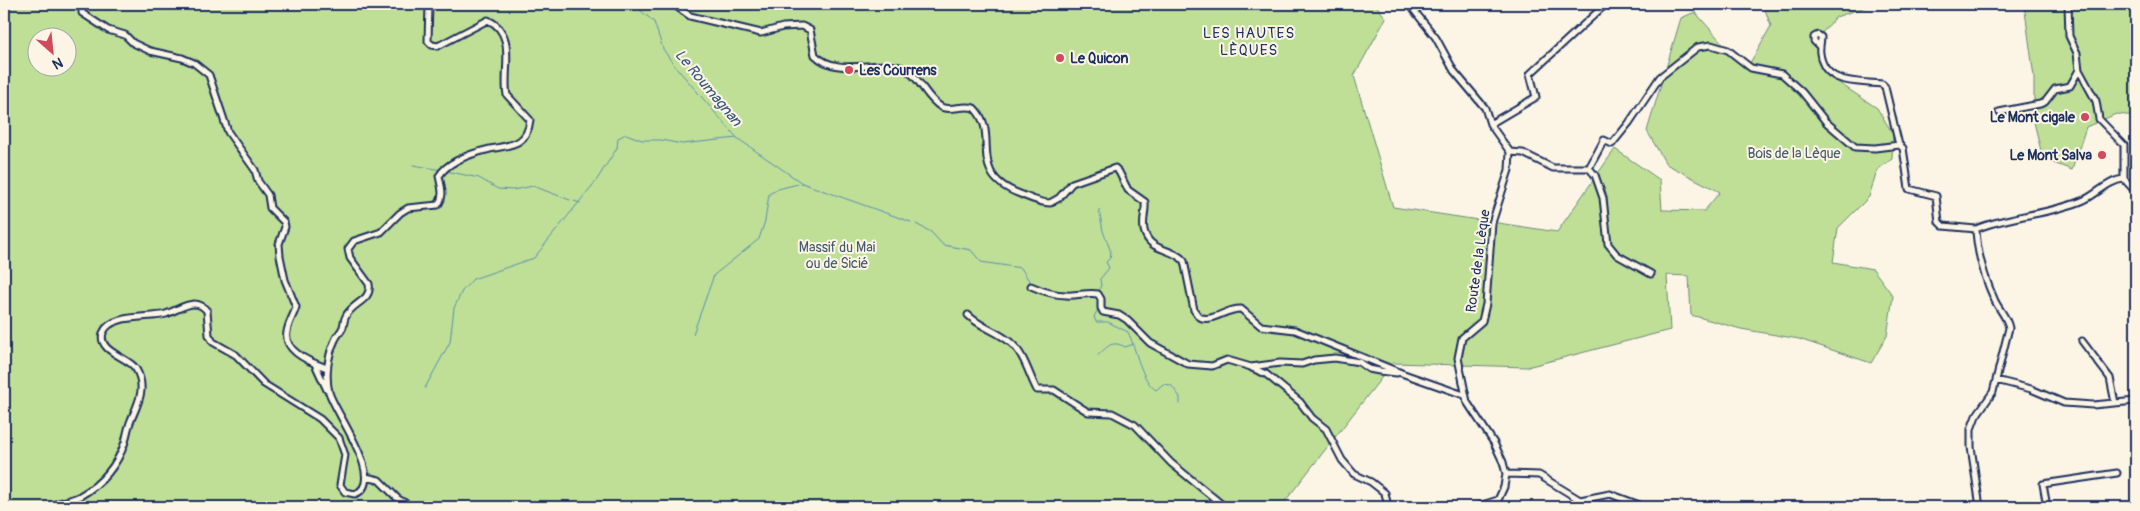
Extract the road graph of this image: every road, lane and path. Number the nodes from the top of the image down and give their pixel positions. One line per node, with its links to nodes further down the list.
1 (86, 4): 21 (street)
2 (429, 4): 23 (street)
3 (674, 4): 24 (street)
4 (1410, 4): 10 (street)
5 (1606, 4): 10 (street)
6 (2068, 4): 8 (street)
7 (1820, 47): 11 (street)
8 (2079, 70): 9 (street); 14 (street)
9 (1999, 112)
10 (1490, 124): 12 (street)
11 (1899, 145): 13 (street); 16 (street)
12 (1510, 152): 13 (street); 27 (street, Route de la Lèque)
13 (1589, 168): 17 (street)
14 (2124, 179): 15 (street); 16 (street)
15 (2136, 192)
16 (1976, 229): 25 (street)
17 (1651, 274)
18 (1031, 286): 22 (street)
19 (968, 315): 36 (street)
20 (2082, 341): 29 (street)
21 (315, 364): 23 (street); 26 (street)
22 (1250, 367): 24 (street); 37 (street)
23 (327, 368): 26 (street)
24 (1404, 374): 27 (street)
25 (1996, 380): 29 (street); 41 (street)
26 (329, 393): 32 (street)
27 (1464, 395): 31 (street)
28 (2136, 401): 29 (street)
29 (2114, 403)
30 (2117, 473): 42 (street)
31 (1506, 474): 33 (street); 40 (street)
32 (366, 478): 34 (street); 35 (street)
33 (1498, 500): 38 (street); 39 (street)
34 (48, 507)
35 (412, 507)
36 (1225, 507)
37 (1388, 507)
38 (1476, 507)
39 (1498, 507)
40 (1645, 507)
41 (1980, 507)
42 (2048, 507)

